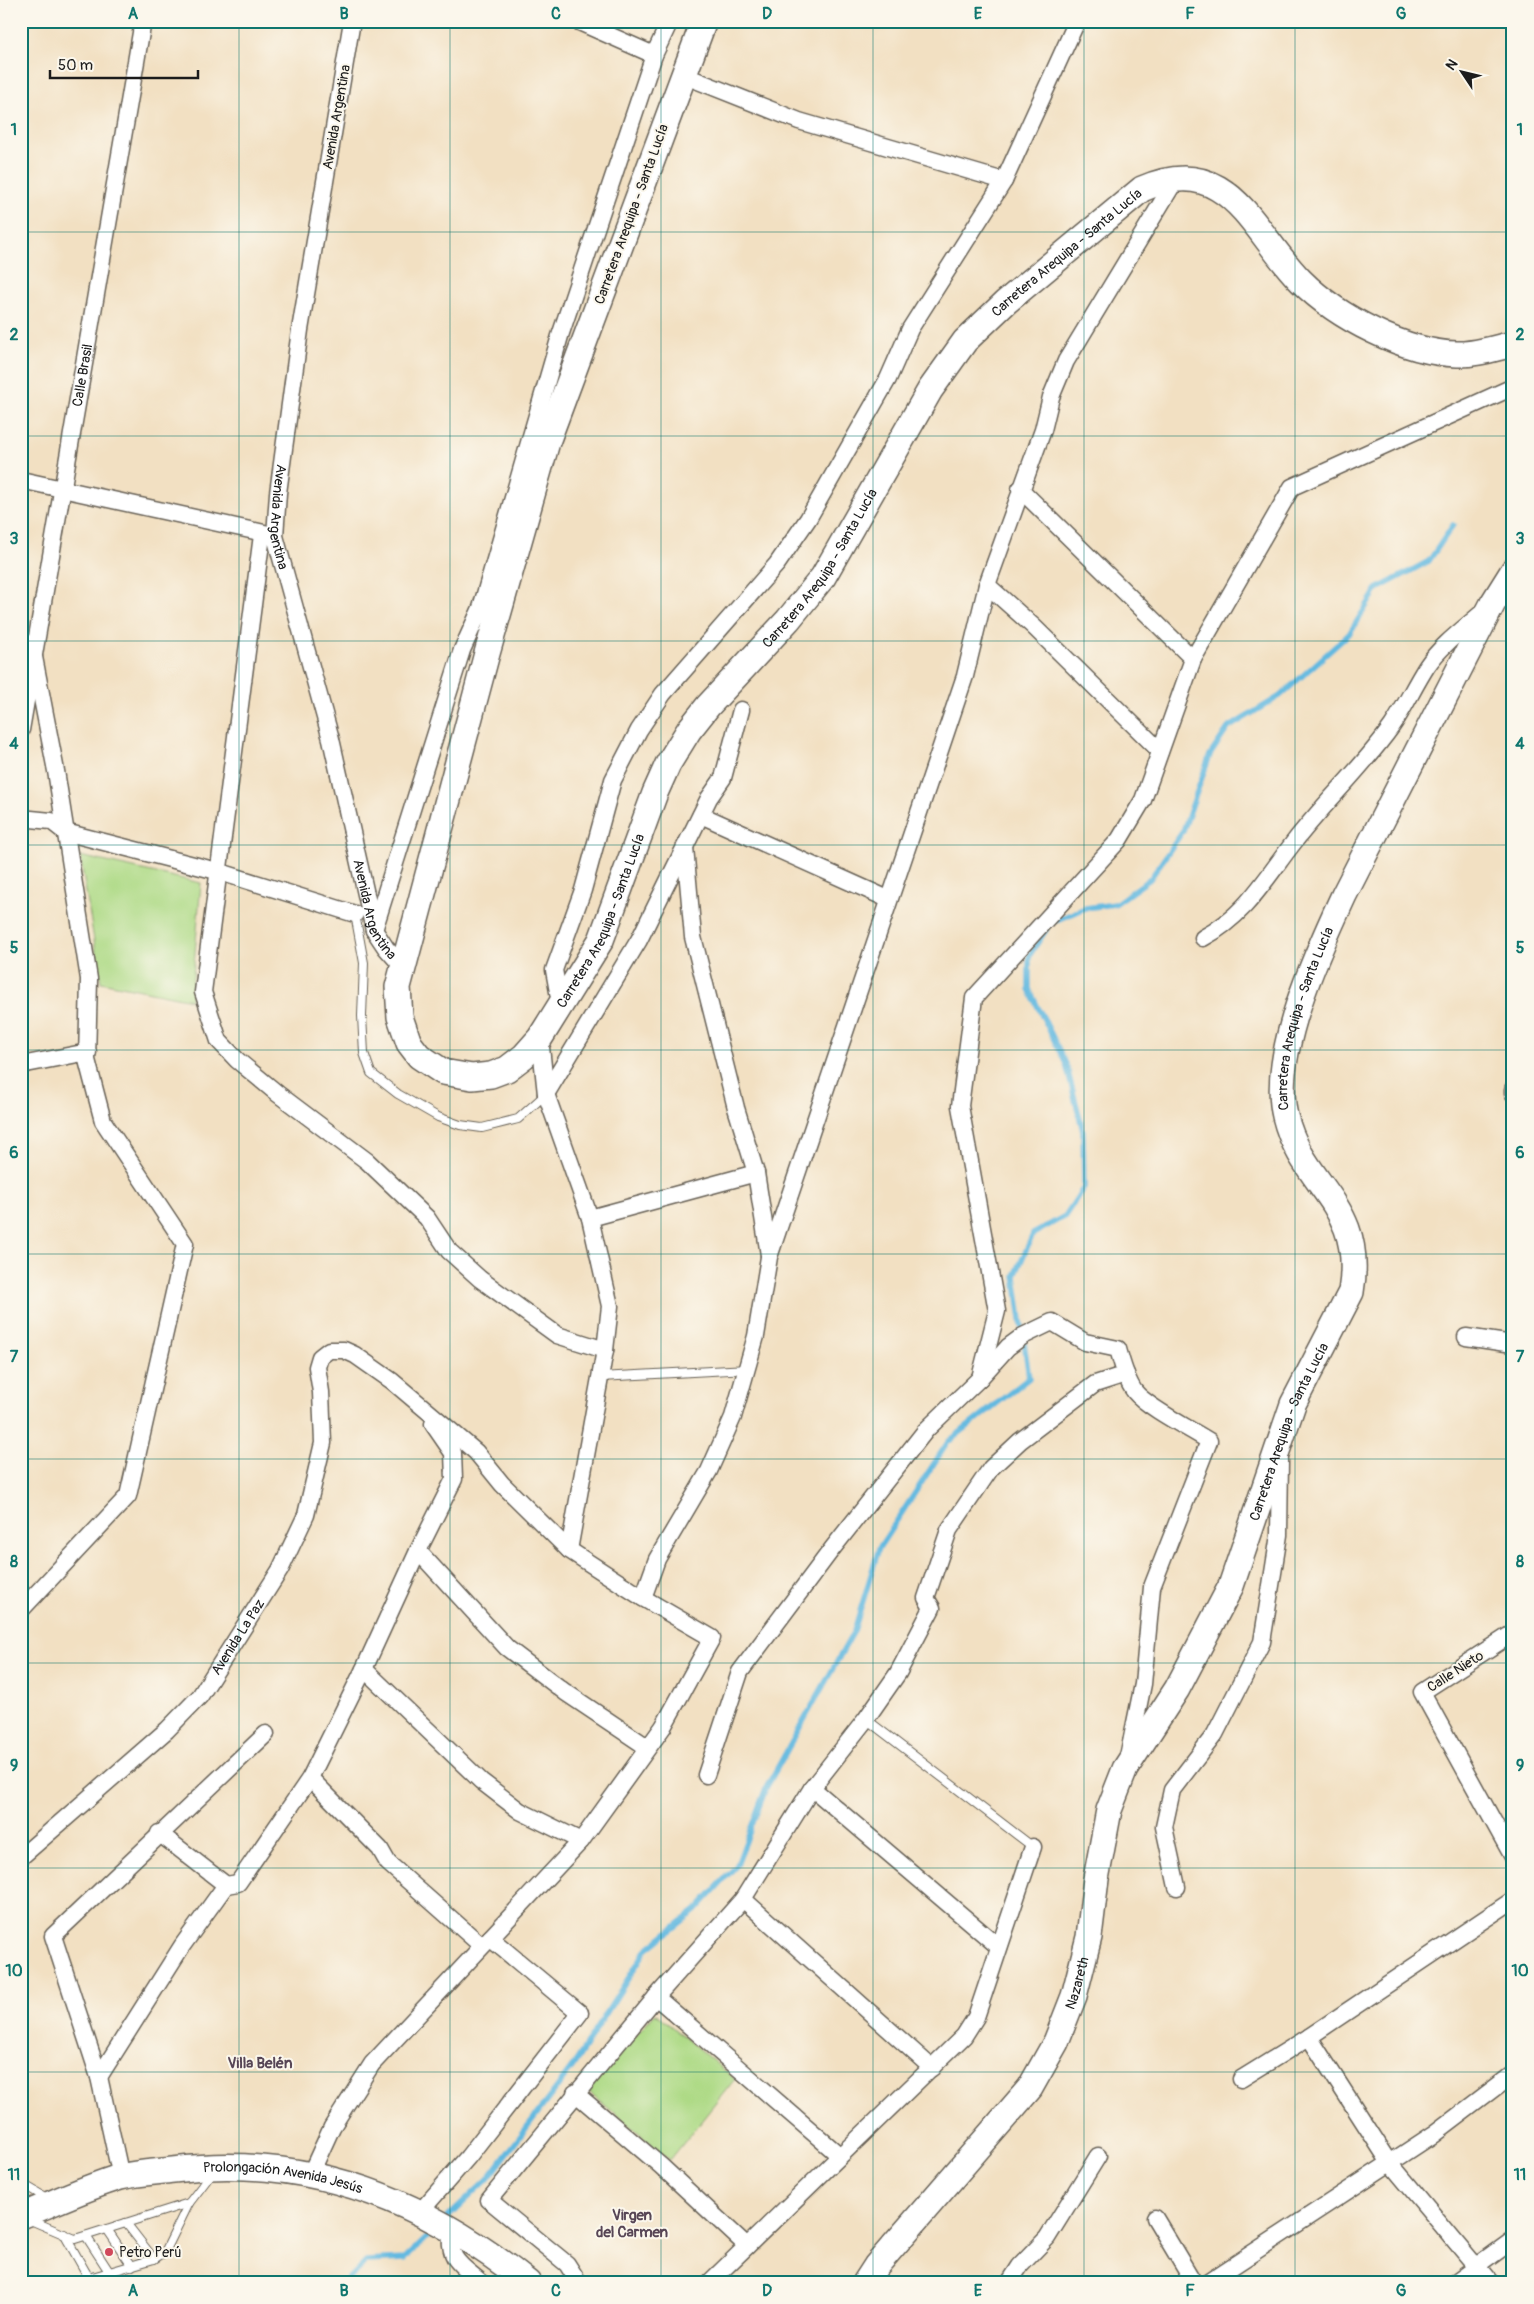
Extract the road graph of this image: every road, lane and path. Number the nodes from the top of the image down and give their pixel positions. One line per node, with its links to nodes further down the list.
1 (143, 21): 14 (street, Calle Brasil)
2 (352, 21): 16 (street, Avenida Argentina)
3 (577, 21): 7 (street)
4 (670, 21): 7 (street)
5 (704, 21): 8 (main road, Carretera Arequipa - Santa Lucía)
6 (1077, 21): 10 (street)
7 (654, 55): 32 (street)
8 (683, 75): 10 (street); 34 (main road, Carretera Arequipa - Santa Lucía)
9 (1176, 179): 11 (main road, Carretera Arequipa - Santa Lucía); 15 (street); 35 (main road, Carretera Arequipa - Santa Lucía)
10 (1004, 181): 35 (street)
11 (1513, 344)
12 (1513, 387): 21 (street)
13 (21, 480): 14 (street)
14 (62, 489): 16 (street); 20 (street, Calle Brasil)
15 (1020, 489): 18 (street); 21 (street)
16 (268, 535): 29 (street); 32 (street, Avenida Argentina)
17 (1513, 571): 19 (main road, Carretera Arequipa - Santa Lucía)
18 (987, 584): 24 (street); 30 (street)
19 (1493, 603): 33 (street); 51 (main road, Carretera Arequipa - Santa Lucía)
20 (34, 657): 23 (street, Calle Brasil); 27 (street)
21 (1193, 659): 24 (street)
22 (741, 710): 25 (street)
23 (21, 730)
24 (1160, 751): 49 (street)
25 (701, 816): 28 (street); 30 (street)
26 (21, 818): 27 (street)
27 (65, 832): 29 (street); 37 (street)
28 (685, 846): 39 (street); 40 (street)
29 (217, 871): 31 (street); 45 (street)
30 (888, 899): 42 (street)
31 (355, 914): 39 (lane)
32 (374, 930): 34 (street, Avenida Argentina)
33 (1203, 938)
34 (403, 967): 36 (main road, Carretera Arequipa - Santa Lucía)
35 (561, 1008): 36 (main road, Carretera Arequipa - Santa Lucía)
36 (540, 1038): 39 (street)
37 (88, 1052): 38 (street); 55 (street)
38 (21, 1065)
39 (546, 1094): 41 (street)
40 (756, 1173): 41 (street); 42 (street)
41 (590, 1218): 45 (street)
42 (769, 1257): 46 (street)
43 (1466, 1337): 44 (street)
44 (1513, 1344)
45 (605, 1350): 48 (street)
46 (748, 1369): 48 (lane); 54 (street)
47 (1126, 1374): 49 (street); 59 (street); 62 (street)
48 (600, 1377): 52 (street)
49 (980, 1378): 63 (street)
50 (423, 1408): 52 (street); 53 (street); 69 (street, Avenida La Paz)
51 (1280, 1437): 57 (main road, Carretera Arequipa - Santa Lucía); 72 (street)
52 (569, 1550): 54 (street)
53 (418, 1551): 58 (street); 61 (street)
54 (643, 1598): 61 (street)
55 (21, 1610)
56 (1513, 1633): 70 (street, Calle Nieto)
57 (1203, 1641): 62 (main road, Nazareth)
58 (364, 1669): 64 (street); 67 (street)
59 (866, 1719): 65 (street); 68 (lane)
60 (266, 1734): 66 (street)
61 (646, 1747): 67 (street)
62 (1125, 1768): 111 (main road, Nazareth)
63 (706, 1775)
64 (310, 1778): 71 (street); 75 (street)
65 (812, 1788): 73 (street); 76 (street)
66 (160, 1833): 71 (street); 81 (street)
67 (581, 1841): 75 (street)
68 (1033, 1847): 76 (street)
69 (21, 1857)
70 (1513, 1857)
71 (226, 1884): 81 (street)
72 (1177, 1887)
73 (743, 1900): 77 (street); 79 (street)
74 (1513, 1900): 78 (street)
75 (486, 1942): 88 (street); 93 (street)
76 (999, 1947): 79 (street)
77 (656, 1997): 83 (street); 84 (street)
78 (1309, 2037): 82 (street); 86 (street)
79 (932, 2068): 84 (street)
80 (1513, 2074): 86 (street)
81 (99, 2077): 89 (street)
82 (1241, 2079)
83 (575, 2093): 102 (street); 109 (street)
84 (839, 2155): 102 (street)
85 (1098, 2156): 112 (street)
86 (1390, 2163): 105 (street); 114 (street)
87 (218, 2166): 88 (main road, Prolongación Avenida Jesús); 89 (main road, Prolongación Avenida Jesús); 92 (lane)
88 (311, 2173): 93 (main road, Prolongación Avenida Jesús)
89 (121, 2177): 91 (main road, Prolongación Avenida Jesús)
90 (21, 2184): 91 (lane)
91 (54, 2202): 94 (main road, Prolongación Avenida Jesús)
92 (189, 2202): 96 (lane); 103 (lane)
93 (423, 2213): 98 (main road, Prolongación Avenida Jesús)
94 (21, 2216): 99 (lane)
95 (1155, 2218): 113 (street)
96 (126, 2223): 97 (lane); 103 (lane)
97 (107, 2229): 100 (lane); 104 (lane)
98 (451, 2230): 107 (street); 108 (main road, Prolongación Avenida Jesús)
99 (64, 2234): 100 (lane); 106 (lane)
100 (86, 2236): 106 (lane)
101 (1513, 2240): 105 (street)
102 (746, 2246): 110 (street)
103 (154, 2259): 104 (lane)
104 (132, 2266): 106 (lane)
105 (1476, 2268): 115 (street); 116 (street)
106 (110, 2273)
107 (482, 2283)
108 (528, 2283)
109 (579, 2283)
110 (709, 2283)
111 (865, 2283)
112 (1009, 2283)
113 (1194, 2283)
114 (1207, 2283)
115 (1454, 2283)
116 (1490, 2283)

